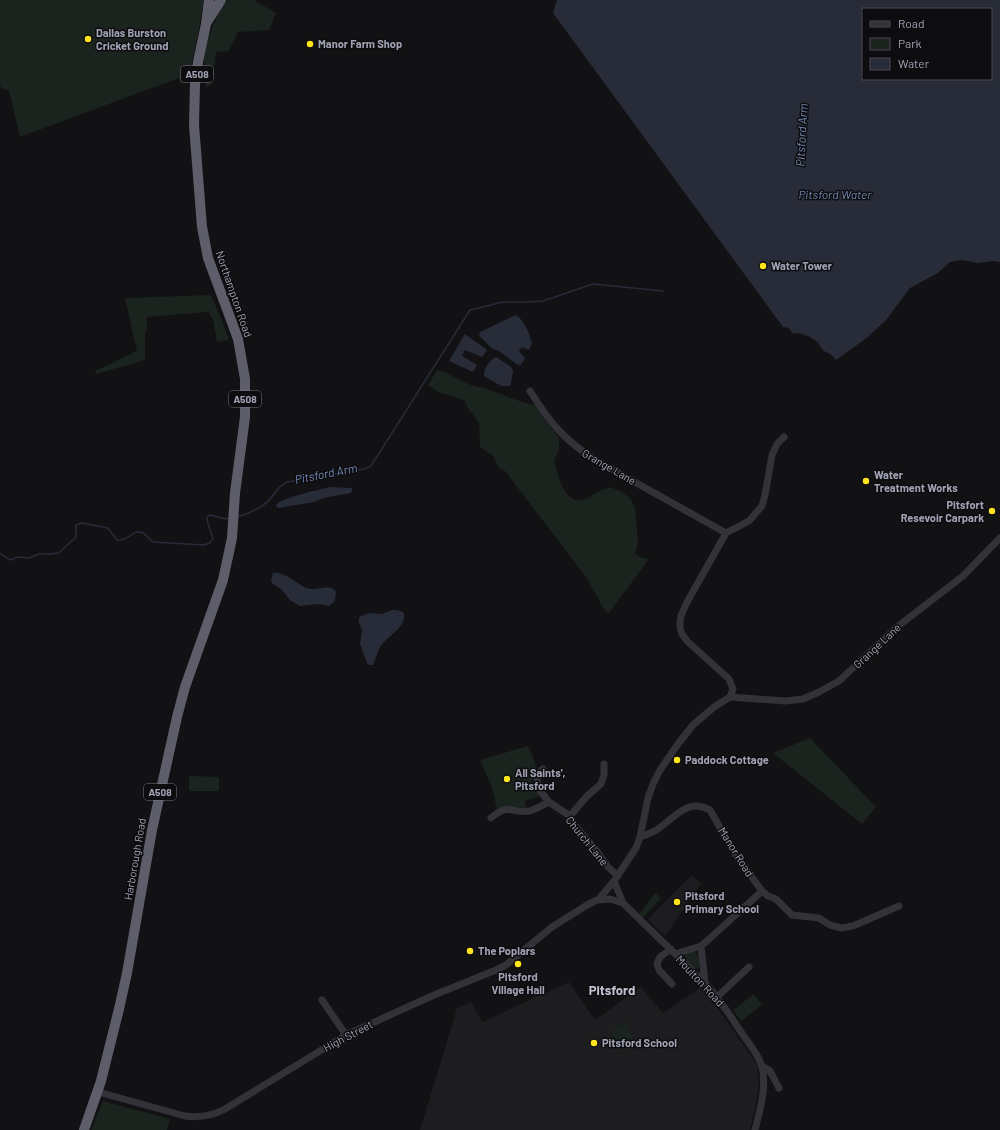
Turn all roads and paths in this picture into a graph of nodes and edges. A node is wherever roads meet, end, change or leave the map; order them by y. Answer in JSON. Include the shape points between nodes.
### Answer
{"nodes":[{"id":1,"x":209,"y":0,"type":"edge"},
{"id":2,"x":221,"y":0,"type":"edge"},
{"id":3,"x":206,"y":24,"type":"junction"},
{"id":4,"x":530,"y":391,"type":"dead end"},
{"id":5,"x":784,"y":437,"type":"dead end"},
{"id":6,"x":233,"y":526,"type":"joint"},
{"id":7,"x":726,"y":533,"type":"junction"},
{"id":8,"x":1000,"y":538,"type":"edge"},
{"id":9,"x":730,"y":697,"type":"junction"},
{"id":10,"x":604,"y":764,"type":"dead end"},
{"id":11,"x":544,"y":769,"type":"dead end"},
{"id":12,"x":549,"y":802,"type":"junction"},
{"id":13,"x":570,"y":816,"type":"junction"},
{"id":14,"x":491,"y":818,"type":"dead end"},
{"id":15,"x":640,"y":837,"type":"junction"},
{"id":16,"x":616,"y":878,"type":"junction"},
{"id":17,"x":762,"y":891,"type":"junction"},
{"id":18,"x":597,"y":900,"type":"junction"},
{"id":19,"x":623,"y":903,"type":"junction"},
{"id":20,"x":900,"y":906,"type":"dead end"},
{"id":21,"x":701,"y":946,"type":"junction"},
{"id":22,"x":673,"y":951,"type":"junction"},
{"id":23,"x":749,"y":967,"type":"dead end"},
{"id":24,"x":705,"y":983,"type":"junction"},
{"id":25,"x":672,"y":984,"type":"dead end"},
{"id":26,"x":717,"y":996,"type":"junction"},
{"id":27,"x":322,"y":1000,"type":"dead end"},
{"id":28,"x":346,"y":1035,"type":"junction"},
{"id":29,"x":762,"y":1066,"type":"junction"},
{"id":30,"x":779,"y":1088,"type":"dead end"},
{"id":31,"x":98,"y":1092,"type":"junction"},
{"id":32,"x":84,"y":1130,"type":"edge"},
{"id":33,"x":755,"y":1130,"type":"edge"}],
"edges":[{"from":1,"to":3,"type":"highway","name":"Northampton Road","number":"A508"},
{"from":2,"to":3,"type":"highway","name":"Northampton Road","number":"A508"},
{"from":3,"to":6,"type":"highway","name":"Northampton Road","number":"A508","via":[[198,62],[194,109],[202,227],[208,258],[241,351],[244,372],[245,417]]},
{"from":4,"to":7,"type":"street","name":"Grange Lane","via":[[548,419],[578,450]]},
{"from":5,"to":7,"type":"street","via":[[772,455],[762,506],[749,521]]},
{"from":6,"to":31,"type":"highway","name":"Harborough Road","number":"A508","via":[[224,580],[176,717],[148,852],[127,973]]},
{"from":7,"to":9,"type":"street","via":[[686,604],[680,628],[687,641],[729,679],[733,690]]},
{"from":8,"to":9,"type":"street","name":"Grange Lane","via":[[963,576],[897,627],[839,681],[802,699]]},
{"from":9,"to":15,"type":"street","via":[[693,725],[660,770],[648,798]]},
{"from":10,"to":13,"type":"street","via":[[604,775],[600,784]]},
{"from":11,"to":12,"type":"street","name":"Church Lane","via":[[536,775],[539,789]]},
{"from":12,"to":13,"type":"street","name":"Church Lane"},
{"from":12,"to":14,"type":"street","via":[[528,811],[508,808]]},
{"from":13,"to":16,"type":"street","name":"Church Lane"},
{"from":15,"to":16,"type":"street","via":[[634,852]]},
{"from":15,"to":17,"type":"street","name":"Manor Road","via":[[656,831],[689,806],[704,806],[710,810],[735,854]]},
{"from":16,"to":18,"type":"street"},
{"from":16,"to":19,"type":"street"},
{"from":17,"to":20,"type":"street","via":[[776,899],[792,915],[819,918],[841,928]]},
{"from":17,"to":21,"type":"street"},
{"from":18,"to":19,"type":"street","via":[[610,899]]},
{"from":18,"to":28,"type":"street","name":"High Street","via":[[552,927],[500,968]]},
{"from":19,"to":22,"type":"street","name":"Moulton Road"},
{"from":21,"to":22,"type":"street"},
{"from":21,"to":24,"type":"street"},
{"from":22,"to":24,"type":"street","name":"Moulton Road"},
{"from":22,"to":25,"type":"street","via":[[660,957],[657,964]]},
{"from":23,"to":26,"type":"street"},
{"from":24,"to":26,"type":"street","name":"Moulton Road"},
{"from":26,"to":29,"type":"street","name":"Moulton Road"},
{"from":27,"to":28,"type":"street"},
{"from":28,"to":31,"type":"street","name":"High Street","via":[[225,1109],[208,1116],[185,1116]]},
{"from":29,"to":30,"type":"street","via":[[770,1071]]},
{"from":29,"to":33,"type":"street","name":"Moulton Road","via":[[764,1083]]},
{"from":31,"to":32,"type":"highway","name":"Harborough Road","number":"A508"}]}
